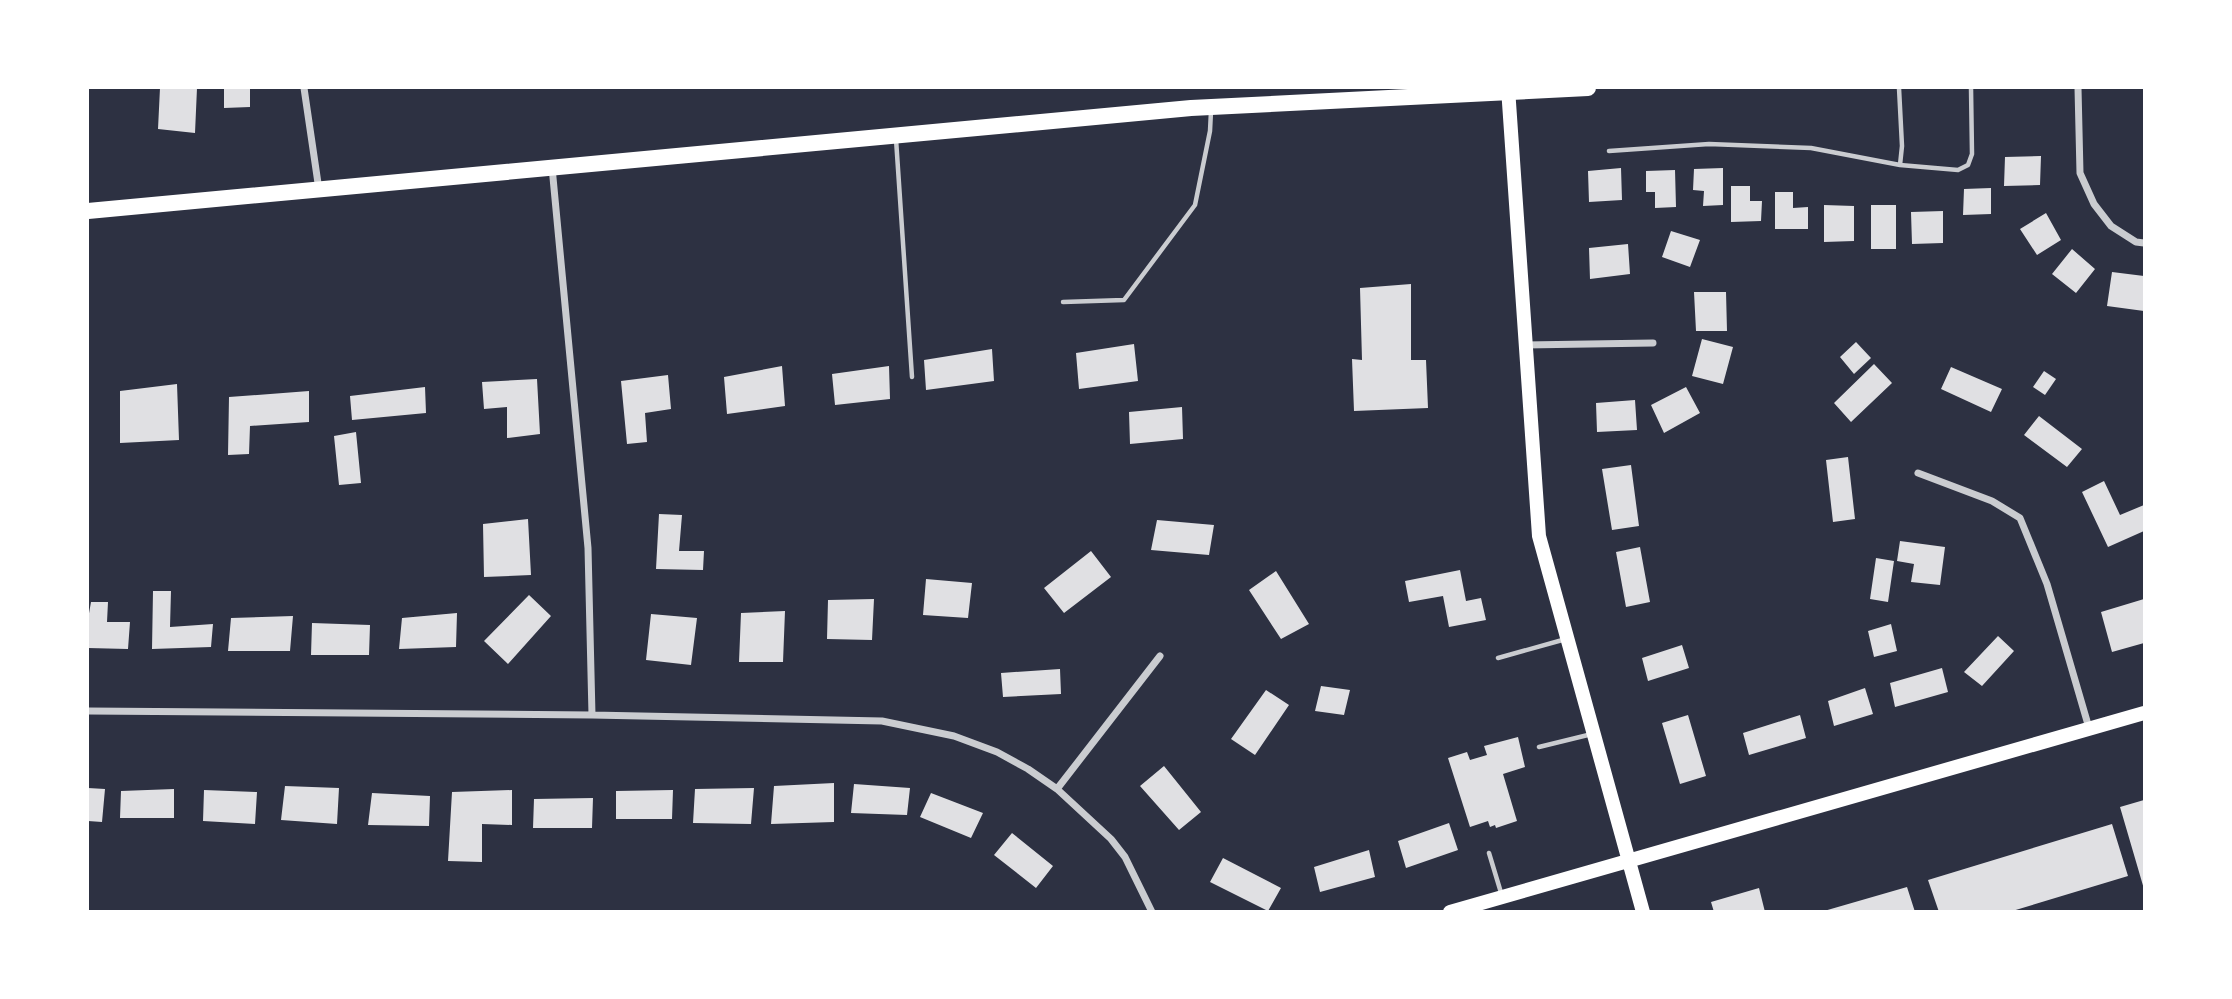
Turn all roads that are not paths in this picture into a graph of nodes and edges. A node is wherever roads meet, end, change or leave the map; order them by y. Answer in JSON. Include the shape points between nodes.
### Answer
{"nodes":[{"id":1,"x":304,"y":88,"type":"edge"},
{"id":2,"x":1588,"y":88,"type":"edge"},
{"id":3,"x":1899,"y":88,"type":"edge"},
{"id":4,"x":1971,"y":88,"type":"edge"},
{"id":5,"x":2078,"y":88,"type":"edge"},
{"id":6,"x":1508,"y":89,"type":"edge"},
{"id":7,"x":1211,"y":107,"type":"junction"},
{"id":8,"x":896,"y":135,"type":"junction"},
{"id":9,"x":1609,"y":151,"type":"dead end"},
{"id":10,"x":1900,"y":165,"type":"junction"},
{"id":11,"x":552,"y":167,"type":"junction"},
{"id":12,"x":319,"y":190,"type":"junction"},
{"id":13,"x":88,"y":211,"type":"edge"},
{"id":14,"x":2144,"y":243,"type":"edge"},
{"id":15,"x":1063,"y":302,"type":"dead end"},
{"id":16,"x":1653,"y":343,"type":"dead end"},
{"id":17,"x":1524,"y":345,"type":"junction"},
{"id":18,"x":912,"y":377,"type":"dead end"},
{"id":19,"x":1918,"y":473,"type":"dead end"},
{"id":20,"x":1567,"y":639,"type":"junction"},
{"id":21,"x":1160,"y":656,"type":"dead end"},
{"id":22,"x":1498,"y":658,"type":"dead end"},
{"id":23,"x":88,"y":711,"type":"edge"},
{"id":24,"x":2144,"y":713,"type":"edge"},
{"id":25,"x":592,"y":715,"type":"junction"},
{"id":26,"x":2089,"y":729,"type":"junction"},
{"id":27,"x":1593,"y":734,"type":"junction"},
{"id":28,"x":1539,"y":747,"type":"dead end"},
{"id":29,"x":1057,"y":789,"type":"junction"},
{"id":30,"x":1489,"y":853,"type":"dead end"},
{"id":31,"x":1628,"y":859,"type":"junction"},
{"id":32,"x":1502,"y":896,"type":"junction"},
{"id":33,"x":1152,"y":912,"type":"edge"},
{"id":34,"x":1450,"y":912,"type":"edge"},
{"id":35,"x":1643,"y":912,"type":"edge"}],
"edges":[{"from":1,"to":12,"type":"street"},
{"from":2,"to":6,"type":"main road"},
{"from":3,"to":10,"type":"lane"},
{"from":4,"to":10,"type":"lane","via":[[1972,154],[1968,165],[1958,170]]},
{"from":5,"to":14,"type":"street","via":[[2081,173],[2094,204],[2111,226]]},
{"from":6,"to":7,"type":"main road"},
{"from":6,"to":17,"type":"main road"},
{"from":7,"to":8,"type":"main road"},
{"from":7,"to":15,"type":"lane","via":[[1195,205],[1124,300]]},
{"from":8,"to":11,"type":"main road"},
{"from":8,"to":18,"type":"lane"},
{"from":9,"to":10,"type":"lane","via":[[1709,144],[1811,148]]},
{"from":11,"to":12,"type":"main road"},
{"from":11,"to":25,"type":"street","via":[[587,548]]},
{"from":12,"to":13,"type":"main road"},
{"from":16,"to":17,"type":"street"},
{"from":17,"to":20,"type":"main road","via":[[1539,536]]},
{"from":19,"to":26,"type":"street","via":[[1992,501],[2020,518],[2047,584]]},
{"from":20,"to":22,"type":"lane"},
{"from":20,"to":27,"type":"main road"},
{"from":21,"to":29,"type":"street"},
{"from":23,"to":25,"type":"street"},
{"from":24,"to":26,"type":"main road"},
{"from":25,"to":29,"type":"street","via":[[882,721],[954,736],[997,752]]},
{"from":26,"to":31,"type":"main road"},
{"from":27,"to":28,"type":"lane"},
{"from":27,"to":31,"type":"main road"},
{"from":29,"to":33,"type":"street","via":[[1125,857]]},
{"from":30,"to":32,"type":"lane"},
{"from":31,"to":32,"type":"main road"},
{"from":31,"to":35,"type":"main road"},
{"from":32,"to":34,"type":"main road"}]}
